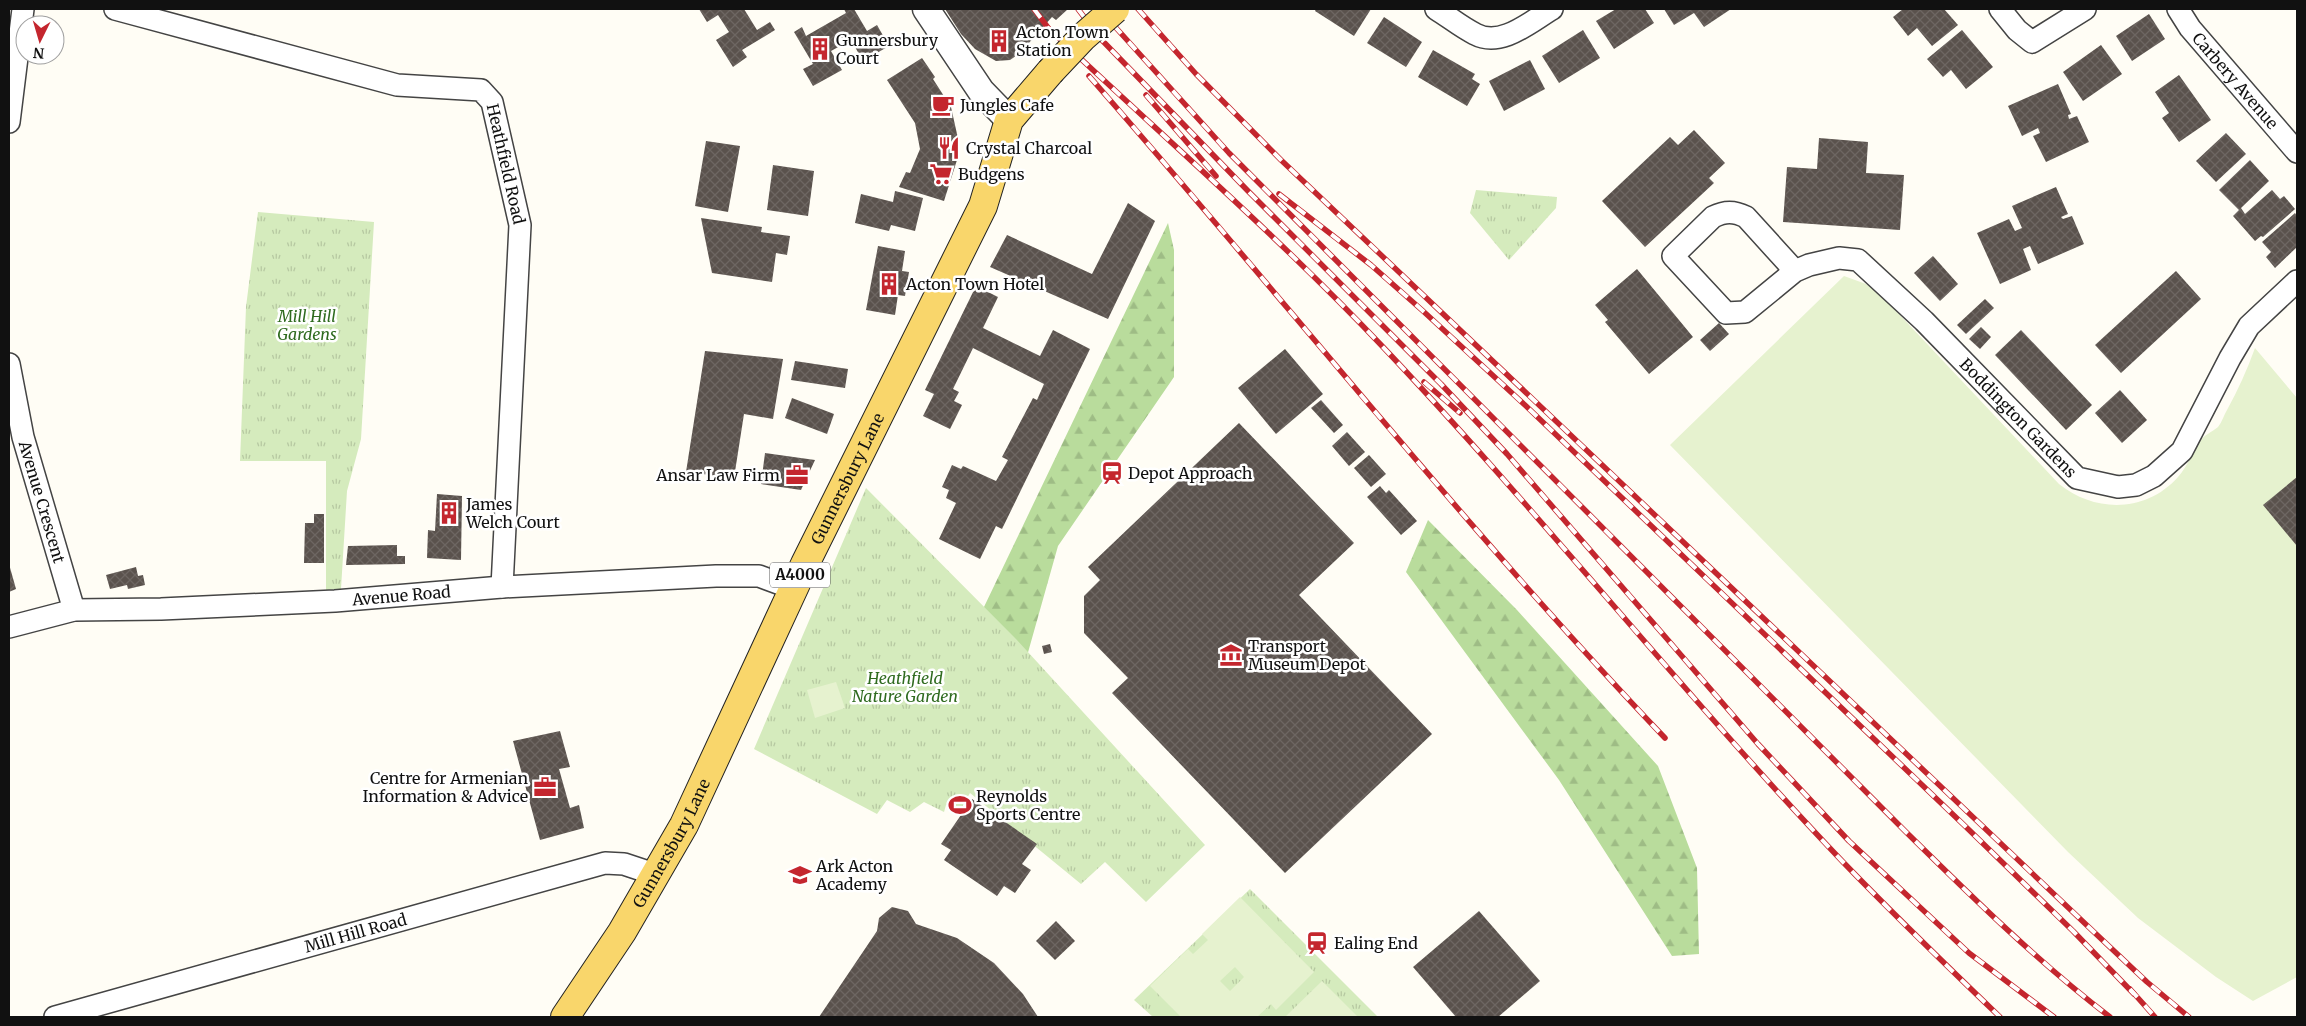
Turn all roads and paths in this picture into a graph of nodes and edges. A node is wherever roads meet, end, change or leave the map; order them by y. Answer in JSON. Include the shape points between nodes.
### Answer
{"nodes":[{"id":1,"x":24,"y":9,"type":"edge"},
{"id":2,"x":115,"y":9,"type":"edge"},
{"id":3,"x":926,"y":9,"type":"edge"},
{"id":4,"x":1115,"y":9,"type":"edge"},
{"id":5,"x":1436,"y":9,"type":"edge"},
{"id":6,"x":1552,"y":9,"type":"edge"},
{"id":7,"x":2000,"y":9,"type":"edge"},
{"id":8,"x":2086,"y":9,"type":"edge"},
{"id":9,"x":2178,"y":9,"type":"edge"},
{"id":10,"x":1010,"y":120,"type":"junction"},
{"id":11,"x":9,"y":122,"type":"edge"},
{"id":12,"x":2297,"y":152,"type":"edge"},
{"id":13,"x":1795,"y":272,"type":"junction"},
{"id":14,"x":2297,"y":281,"type":"edge"},
{"id":15,"x":9,"y":364,"type":"edge"},
{"id":16,"x":502,"y":587,"type":"junction"},
{"id":17,"x":794,"y":589,"type":"junction"},
{"id":18,"x":74,"y":610,"type":"junction"},
{"id":19,"x":9,"y":628,"type":"edge"},
{"id":20,"x":657,"y":875,"type":"junction"},
{"id":21,"x":55,"y":1017,"type":"edge"},
{"id":22,"x":565,"y":1017,"type":"edge"}],
"edges":[{"from":1,"to":11,"type":"street"},
{"from":2,"to":16,"type":"street","name":"Heathfield Road","via":[[397,85],[481,90],[492,102],[520,224]]},
{"from":3,"to":10,"type":"street","via":[[981,91]]},
{"from":4,"to":10,"type":"main road","name":"Gunnersbury Lane","number":"A4000","bridge":true,"via":[[1084,36]]},
{"from":5,"to":6,"type":"street","via":[[1477,35],[1495,39],[1516,31]]},
{"from":7,"to":8,"type":"street","via":[[2032,42]]},
{"from":9,"to":12,"type":"street","name":"Carbery Avenue","via":[[2190,28]]},
{"from":10,"to":17,"type":"main road","name":"Gunnersbury Lane","number":"A4000","via":[[983,206]]},
{"from":13,"to":13,"type":"street","name":"Boddington Gardens","via":[[1745,312],[1726,313],[1673,256],[1714,216],[1735,212],[1746,217]]},
{"from":13,"to":14,"type":"street","name":"Boddington Gardens","via":[[1823,261],[1840,258],[1858,260],[1924,321],[2077,478],[2118,487],[2154,476],[2182,451],[2249,326]]},
{"from":15,"to":18,"type":"street","name":"Avenue Crescent","via":[[23,437]]},
{"from":16,"to":17,"type":"street","name":"Avenue Road","via":[[760,576]]},
{"from":16,"to":18,"type":"street","name":"Avenue Road","via":[[335,601]]},
{"from":17,"to":20,"type":"main road","name":"Gunnersbury Lane","number":"A4000","via":[[684,825]]},
{"from":18,"to":19,"type":"street","name":"Avenue Road"},
{"from":20,"to":21,"type":"street","name":"Mill Hill Road","via":[[624,864],[605,863]]},
{"from":20,"to":22,"type":"main road","name":"Gunnersbury Lane","number":"A4000"}]}
